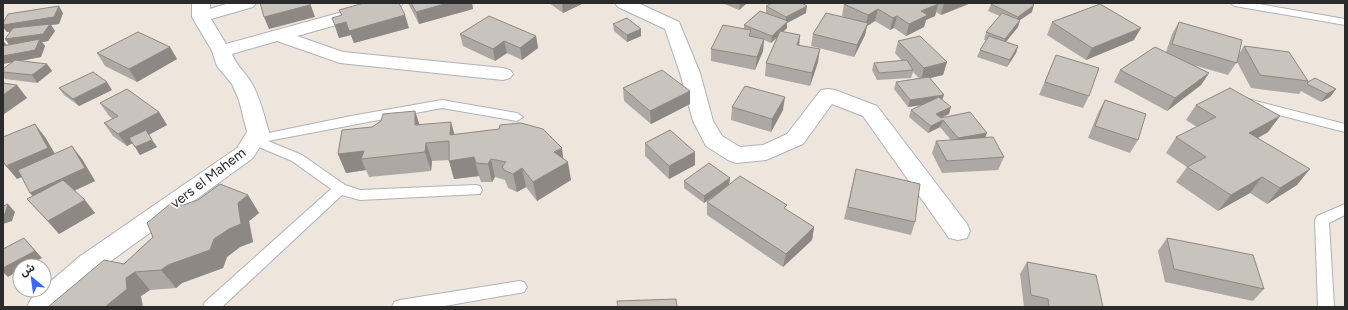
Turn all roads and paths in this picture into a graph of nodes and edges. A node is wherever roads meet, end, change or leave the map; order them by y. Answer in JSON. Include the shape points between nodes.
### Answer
{"nodes":[{"id":1,"x":248,"y":3,"type":"edge"},
{"id":2,"x":394,"y":3,"type":"edge"},
{"id":3,"x":624,"y":3,"type":"edge"},
{"id":4,"x":1235,"y":3,"type":"edge"},
{"id":5,"x":201,"y":10,"type":"edge"},
{"id":6,"x":1345,"y":22,"type":"edge"},
{"id":7,"x":280,"y":36,"type":"junction"},
{"id":8,"x":221,"y":51,"type":"junction"},
{"id":9,"x":503,"y":74,"type":"dead end"},
{"id":10,"x":1238,"y":100,"type":"edge"},
{"id":11,"x":517,"y":117,"type":"dead end"},
{"id":12,"x":1345,"y":128,"type":"edge"},
{"id":13,"x":253,"y":140,"type":"junction"},
{"id":14,"x":340,"y":189,"type":"junction"},
{"id":15,"x":475,"y":190,"type":"dead end"},
{"id":16,"x":1345,"y":209,"type":"edge"},
{"id":17,"x":958,"y":231,"type":"dead end"},
{"id":18,"x":519,"y":287,"type":"dead end"},
{"id":19,"x":40,"y":307,"type":"edge"},
{"id":20,"x":211,"y":307,"type":"edge"},
{"id":21,"x":400,"y":307,"type":"edge"},
{"id":22,"x":1326,"y":307,"type":"edge"}],
"edges":[{"from":1,"to":5,"type":"street"},
{"from":2,"to":7,"type":"street"},
{"from":3,"to":17,"type":"street","via":[[674,26],[703,121],[714,141],[736,155],[766,152],[795,139],[828,95],[870,111]]},
{"from":4,"to":6,"type":"lane"},
{"from":5,"to":8,"type":"street","name":"vers el Mahem"},
{"from":7,"to":8,"type":"street"},
{"from":7,"to":9,"type":"street","via":[[340,57]]},
{"from":8,"to":13,"type":"street","name":"vers el Mahem","via":[[227,66],[241,82],[250,100],[258,132]]},
{"from":10,"to":12,"type":"lane"},
{"from":11,"to":13,"type":"lane","via":[[442,104]]},
{"from":13,"to":14,"type":"lane","via":[[297,158]]},
{"from":13,"to":19,"type":"street","name":"vers el Mahem","via":[[245,154],[88,264]]},
{"from":14,"to":15,"type":"lane","via":[[360,195]]},
{"from":14,"to":20,"type":"lane"},
{"from":16,"to":22,"type":"lane","via":[[1322,220]]},
{"from":18,"to":21,"type":"lane"}]}
